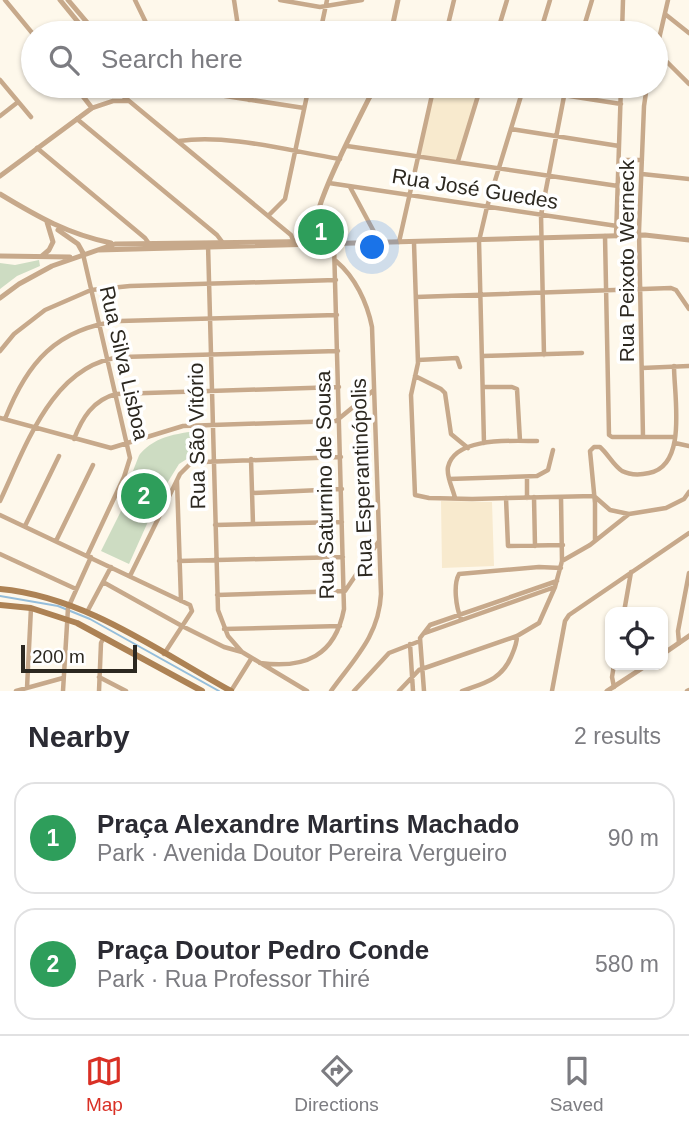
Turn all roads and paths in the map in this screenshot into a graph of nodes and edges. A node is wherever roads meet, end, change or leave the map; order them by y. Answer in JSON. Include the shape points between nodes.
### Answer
{"nodes":[{"id":1,"x":5,"y":0,"type":"edge"},
{"id":2,"x":60,"y":0,"type":"edge"},
{"id":3,"x":68,"y":0,"type":"edge"},
{"id":4,"x":135,"y":0,"type":"edge"},
{"id":5,"x":234,"y":0,"type":"edge"},
{"id":6,"x":280,"y":0,"type":"edge"},
{"id":7,"x":327,"y":0,"type":"edge"},
{"id":8,"x":362,"y":0,"type":"edge"},
{"id":9,"x":398,"y":0,"type":"edge"},
{"id":10,"x":452,"y":0,"type":"edge"},
{"id":11,"x":507,"y":0,"type":"edge"},
{"id":12,"x":550,"y":0,"type":"edge"},
{"id":13,"x":592,"y":0,"type":"edge"},
{"id":14,"x":623,"y":0,"type":"edge"},
{"id":15,"x":668,"y":0,"type":"edge"},
{"id":16,"x":326,"y":6,"type":"junction"},
{"id":17,"x":665,"y":14,"type":"junction"},
{"id":18,"x":22,"y":21,"type":"edge"},
{"id":19,"x":77,"y":21,"type":"edge"},
{"id":20,"x":86,"y":21,"type":"edge"},
{"id":21,"x":145,"y":21,"type":"edge"},
{"id":22,"x":237,"y":21,"type":"edge"},
{"id":23,"x":323,"y":21,"type":"edge"},
{"id":24,"x":394,"y":21,"type":"edge"},
{"id":25,"x":448,"y":21,"type":"edge"},
{"id":26,"x":501,"y":21,"type":"edge"},
{"id":27,"x":544,"y":21,"type":"edge"},
{"id":28,"x":586,"y":21,"type":"edge"},
{"id":29,"x":622,"y":21,"type":"edge"},
{"id":30,"x":663,"y":21,"type":"edge"},
{"id":31,"x":689,"y":33,"type":"edge"},
{"id":32,"x":668,"y":64,"type":"edge"},
{"id":33,"x":0,"y":80,"type":"edge"},
{"id":34,"x":689,"y":84,"type":"edge"},
{"id":35,"x":84,"y":98,"type":"edge"},
{"id":36,"x":126,"y":98,"type":"edge"},
{"id":37,"x":238,"y":98,"type":"edge"},
{"id":38,"x":306,"y":98,"type":"edge"},
{"id":39,"x":370,"y":98,"type":"edge"},
{"id":40,"x":431,"y":98,"type":"edge"},
{"id":41,"x":477,"y":98,"type":"edge"},
{"id":42,"x":520,"y":98,"type":"edge"},
{"id":43,"x":563,"y":98,"type":"edge"},
{"id":44,"x":583,"y":98,"type":"edge"},
{"id":45,"x":621,"y":98,"type":"edge"},
{"id":46,"x":646,"y":98,"type":"edge"},
{"id":47,"x":249,"y":100,"type":"joint"},
{"id":48,"x":130,"y":101,"type":"junction"},
{"id":49,"x":18,"y":102,"type":"junction"},
{"id":50,"x":621,"y":104,"type":"junction"},
{"id":51,"x":92,"y":108,"type":"junction"},
{"id":52,"x":304,"y":108,"type":"junction"},
{"id":53,"x":0,"y":116,"type":"edge"},
{"id":54,"x":31,"y":117,"type":"dead end"},
{"id":55,"x":77,"y":119,"type":"junction"},
{"id":56,"x":510,"y":129,"type":"junction"},
{"id":57,"x":555,"y":136,"type":"junction"},
{"id":58,"x":178,"y":141,"type":"junction"},
{"id":59,"x":347,"y":146,"type":"junction"},
{"id":60,"x":619,"y":146,"type":"junction"},
{"id":61,"x":37,"y":148,"type":"junction"},
{"id":62,"x":295,"y":152,"type":"junction"},
{"id":63,"x":418,"y":156,"type":"junction"},
{"id":64,"x":341,"y":159,"type":"junction"},
{"id":65,"x":619,"y":160,"type":"junction"},
{"id":66,"x":642,"y":160,"type":"junction"},
{"id":67,"x":458,"y":161,"type":"junction"},
{"id":68,"x":498,"y":168,"type":"junction"},
{"id":69,"x":642,"y":174,"type":"junction"},
{"id":70,"x":548,"y":175,"type":"junction"},
{"id":71,"x":0,"y":176,"type":"edge"},
{"id":72,"x":689,"y":178,"type":"edge"},
{"id":73,"x":329,"y":183,"type":"junction"},
{"id":74,"x":618,"y":186,"type":"junction"},
{"id":75,"x":350,"y":187,"type":"junction"},
{"id":76,"x":0,"y":194,"type":"edge"},
{"id":77,"x":410,"y":195,"type":"junction"},
{"id":78,"x":486,"y":207,"type":"junction"},
{"id":79,"x":317,"y":214,"type":"junction"},
{"id":80,"x":541,"y":215,"type":"junction"},
{"id":81,"x":268,"y":216,"type":"junction"},
{"id":82,"x":50,"y":224,"type":"junction"},
{"id":83,"x":617,"y":226,"type":"junction"},
{"id":84,"x":327,"y":227,"type":"junction"},
{"id":85,"x":313,"y":229,"type":"junction"},
{"id":86,"x":605,"y":236,"type":"junction"},
{"id":87,"x":616,"y":236,"type":"junction"},
{"id":88,"x":639,"y":236,"type":"junction"},
{"id":89,"x":542,"y":239,"type":"junction"},
{"id":90,"x":293,"y":240,"type":"junction"},
{"id":91,"x":689,"y":240,"type":"edge"},
{"id":92,"x":480,"y":241,"type":"junction"},
{"id":93,"x":313,"y":242,"type":"junction"},
{"id":94,"x":333,"y":242,"type":"junction"},
{"id":95,"x":344,"y":242,"type":"junction"},
{"id":96,"x":398,"y":243,"type":"junction"},
{"id":97,"x":414,"y":243,"type":"junction"},
{"id":98,"x":115,"y":244,"type":"junction"},
{"id":99,"x":223,"y":244,"type":"junction"},
{"id":100,"x":381,"y":244,"type":"junction"},
{"id":101,"x":208,"y":245,"type":"junction"},
{"id":102,"x":150,"y":247,"type":"junction"},
{"id":103,"x":97,"y":250,"type":"junction"},
{"id":104,"x":83,"y":253,"type":"junction"},
{"id":105,"x":0,"y":256,"type":"edge"},
{"id":106,"x":52,"y":256,"type":"junction"},
{"id":107,"x":40,"y":257,"type":"junction"},
{"id":108,"x":73,"y":257,"type":"junction"},
{"id":109,"x":335,"y":260,"type":"junction"},
{"id":110,"x":52,"y":266,"type":"junction"},
{"id":111,"x":336,"y":280,"type":"junction"},
{"id":112,"x":209,"y":284,"type":"junction"},
{"id":113,"x":641,"y":289,"type":"junction"},
{"id":114,"x":91,"y":290,"type":"junction"},
{"id":115,"x":607,"y":291,"type":"junction"},
{"id":116,"x":543,"y":292,"type":"junction"},
{"id":117,"x":480,"y":294,"type":"junction"},
{"id":118,"x":1,"y":296,"type":"edge"},
{"id":119,"x":416,"y":297,"type":"junction"},
{"id":120,"x":689,"y":309,"type":"edge"},
{"id":121,"x":337,"y":315,"type":"junction"},
{"id":122,"x":210,"y":319,"type":"junction"},
{"id":123,"x":99,"y":324,"type":"junction"},
{"id":124,"x":0,"y":351,"type":"edge"},
{"id":125,"x":338,"y":351,"type":"junction"},
{"id":126,"x":582,"y":353,"type":"dead end"},
{"id":127,"x":211,"y":354,"type":"junction"},
{"id":128,"x":544,"y":355,"type":"junction"},
{"id":129,"x":482,"y":356,"type":"junction"},
{"id":130,"x":107,"y":359,"type":"junction"},
{"id":131,"x":418,"y":360,"type":"junction"},
{"id":132,"x":674,"y":366,"type":"junction"},
{"id":133,"x":689,"y":366,"type":"edge"},
{"id":134,"x":460,"y":367,"type":"dead end"},
{"id":135,"x":642,"y":368,"type":"junction"},
{"id":136,"x":415,"y":376,"type":"junction"},
{"id":137,"x":339,"y":387,"type":"junction"},
{"id":138,"x":482,"y":387,"type":"junction"},
{"id":139,"x":212,"y":390,"type":"junction"},
{"id":140,"x":375,"y":390,"type":"junction"},
{"id":141,"x":116,"y":394,"type":"junction"},
{"id":142,"x":3,"y":419,"type":"edge"},
{"id":143,"x":340,"y":420,"type":"junction"},
{"id":144,"x":213,"y":424,"type":"junction"},
{"id":145,"x":36,"y":428,"type":"junction"},
{"id":146,"x":643,"y":437,"type":"junction"},
{"id":147,"x":74,"y":439,"type":"junction"},
{"id":148,"x":675,"y":440,"type":"junction"},
{"id":149,"x":520,"y":441,"type":"junction"},
{"id":150,"x":537,"y":441,"type":"dead end"},
{"id":151,"x":484,"y":443,"type":"junction"},
{"id":152,"x":128,"y":444,"type":"junction"},
{"id":153,"x":689,"y":446,"type":"edge"},
{"id":154,"x":468,"y":448,"type":"junction"},
{"id":155,"x":553,"y":450,"type":"dead end"},
{"id":156,"x":59,"y":456,"type":"dead end"},
{"id":157,"x":341,"y":457,"type":"junction"},
{"id":158,"x":251,"y":459,"type":"junction"},
{"id":159,"x":214,"y":461,"type":"junction"},
{"id":160,"x":93,"y":465,"type":"dead end"},
{"id":161,"x":527,"y":477,"type":"junction"},
{"id":162,"x":449,"y":479,"type":"junction"},
{"id":163,"x":177,"y":480,"type":"junction"},
{"id":164,"x":342,"y":489,"type":"junction"},
{"id":165,"x":689,"y":492,"type":"edge"},
{"id":166,"x":252,"y":493,"type":"junction"},
{"id":167,"x":594,"y":496,"type":"junction"},
{"id":168,"x":531,"y":497,"type":"junction"},
{"id":169,"x":561,"y":497,"type":"junction"},
{"id":170,"x":455,"y":498,"type":"junction"},
{"id":171,"x":506,"y":498,"type":"junction"},
{"id":172,"x":0,"y":501,"type":"edge"},
{"id":173,"x":629,"y":514,"type":"junction"},
{"id":174,"x":0,"y":515,"type":"edge"},
{"id":175,"x":342,"y":522,"type":"junction"},
{"id":176,"x":253,"y":524,"type":"junction"},
{"id":177,"x":215,"y":525,"type":"junction"},
{"id":178,"x":26,"y":526,"type":"junction"},
{"id":179,"x":689,"y":533,"type":"edge"},
{"id":180,"x":56,"y":541,"type":"junction"},
{"id":181,"x":379,"y":541,"type":"junction"},
{"id":182,"x":595,"y":541,"type":"junction"},
{"id":183,"x":563,"y":545,"type":"junction"},
{"id":184,"x":535,"y":546,"type":"junction"},
{"id":185,"x":0,"y":554,"type":"edge"},
{"id":186,"x":89,"y":557,"type":"junction"},
{"id":187,"x":343,"y":557,"type":"junction"},
{"id":188,"x":216,"y":560,"type":"junction"},
{"id":189,"x":180,"y":561,"type":"junction"},
{"id":190,"x":562,"y":561,"type":"junction"},
{"id":191,"x":111,"y":567,"type":"junction"},
{"id":192,"x":561,"y":568,"type":"junction"},
{"id":193,"x":631,"y":572,"type":"junction"},
{"id":194,"x":689,"y":573,"type":"edge"},
{"id":195,"x":130,"y":576,"type":"junction"},
{"id":196,"x":103,"y":582,"type":"junction"},
{"id":197,"x":556,"y":584,"type":"junction"},
{"id":198,"x":0,"y":589,"type":"edge"},
{"id":199,"x":76,"y":589,"type":"junction"},
{"id":200,"x":345,"y":591,"type":"junction"},
{"id":201,"x":217,"y":595,"type":"junction"},
{"id":202,"x":181,"y":601,"type":"junction"},
{"id":203,"x":0,"y":605,"type":"edge"},
{"id":204,"x":69,"y":606,"type":"junction"},
{"id":205,"x":625,"y":607,"type":"edge"},
{"id":206,"x":30,"y":608,"type":"junction"},
{"id":207,"x":87,"y":612,"type":"junction"},
{"id":208,"x":460,"y":616,"type":"junction"},
{"id":209,"x":67,"y":618,"type":"junction"},
{"id":210,"x":182,"y":626,"type":"junction"},
{"id":211,"x":340,"y":626,"type":"junction"},
{"id":212,"x":223,"y":629,"type":"junction"},
{"id":213,"x":517,"y":636,"type":"junction"},
{"id":214,"x":689,"y":636,"type":"edge"},
{"id":215,"x":104,"y":637,"type":"junction"},
{"id":216,"x":422,"y":637,"type":"junction"},
{"id":217,"x":679,"y":643,"type":"junction"},
{"id":218,"x":410,"y":644,"type":"junction"},
{"id":219,"x":668,"y":651,"type":"edge"},
{"id":220,"x":242,"y":652,"type":"junction"},
{"id":221,"x":164,"y":654,"type":"junction"},
{"id":222,"x":251,"y":659,"type":"junction"},
{"id":223,"x":260,"y":663,"type":"junction"},
{"id":224,"x":422,"y":668,"type":"junction"},
{"id":225,"x":613,"y":670,"type":"edge"},
{"id":226,"x":640,"y":670,"type":"edge"},
{"id":227,"x":412,"y":676,"type":"junction"},
{"id":228,"x":99,"y":677,"type":"junction"},
{"id":229,"x":63,"y":678,"type":"junction"},
{"id":230,"x":614,"y":687,"type":"junction"},
{"id":231,"x":27,"y":688,"type":"junction"},
{"id":232,"x":16,"y":691,"type":"edge"},
{"id":233,"x":63,"y":691,"type":"edge"},
{"id":234,"x":99,"y":691,"type":"edge"},
{"id":235,"x":126,"y":691,"type":"edge"},
{"id":236,"x":201,"y":691,"type":"edge"},
{"id":237,"x":231,"y":691,"type":"edge"},
{"id":238,"x":307,"y":691,"type":"edge"},
{"id":239,"x":331,"y":691,"type":"edge"},
{"id":240,"x":354,"y":691,"type":"edge"},
{"id":241,"x":400,"y":691,"type":"edge"},
{"id":242,"x":413,"y":691,"type":"edge"},
{"id":243,"x":424,"y":691,"type":"edge"},
{"id":244,"x":462,"y":691,"type":"edge"},
{"id":245,"x":552,"y":691,"type":"edge"},
{"id":246,"x":607,"y":691,"type":"edge"}],
"edges":[{"from":1,"to":18,"type":"street"},
{"from":2,"to":19,"type":"street"},
{"from":3,"to":20,"type":"street"},
{"from":4,"to":21,"type":"street"},
{"from":5,"to":22,"type":"street"},
{"from":6,"to":16,"type":"street"},
{"from":7,"to":16,"type":"street"},
{"from":8,"to":16,"type":"street"},
{"from":9,"to":24,"type":"street"},
{"from":10,"to":25,"type":"street"},
{"from":11,"to":26,"type":"street"},
{"from":12,"to":27,"type":"street"},
{"from":13,"to":28,"type":"street"},
{"from":14,"to":29,"type":"street"},
{"from":15,"to":17,"type":"street"},
{"from":16,"to":23,"type":"street"},
{"from":17,"to":30,"type":"street"},
{"from":17,"to":31,"type":"street"},
{"from":32,"to":34,"type":"street"},
{"from":33,"to":49,"type":"street"},
{"from":35,"to":51,"type":"street"},
{"from":36,"to":48,"type":"street"},
{"from":37,"to":47,"type":"street"},
{"from":38,"to":52,"type":"street"},
{"from":39,"to":59,"type":"street"},
{"from":40,"to":63,"type":"street"},
{"from":41,"to":67,"type":"street"},
{"from":42,"to":56,"type":"street"},
{"from":43,"to":57,"type":"street"},
{"from":44,"to":50,"type":"street"},
{"from":45,"to":50,"type":"street"},
{"from":46,"to":66,"type":"street","name":"Rua Peixoto Werneck"},
{"from":47,"to":52,"type":"street"},
{"from":48,"to":51,"type":"street"},
{"from":48,"to":58,"type":"street"},
{"from":49,"to":53,"type":"street"},
{"from":49,"to":54,"type":"street"},
{"from":50,"to":60,"type":"street"},
{"from":51,"to":55,"type":"street"},
{"from":52,"to":62,"type":"street"},
{"from":55,"to":61,"type":"street"},
{"from":55,"to":99,"type":"street"},
{"from":56,"to":57,"type":"street"},
{"from":56,"to":68,"type":"street"},
{"from":57,"to":60,"type":"street"},
{"from":57,"to":70,"type":"street"},
{"from":58,"to":62,"type":"street","via":[[215,140]]},
{"from":58,"to":81,"type":"street"},
{"from":59,"to":63,"type":"street"},
{"from":59,"to":64,"type":"street"},
{"from":60,"to":65,"type":"street"},
{"from":61,"to":71,"type":"street"},
{"from":61,"to":102,"type":"street"},
{"from":62,"to":64,"type":"street"},
{"from":62,"to":81,"type":"street","via":[[285,199]]},
{"from":63,"to":67,"type":"street"},
{"from":63,"to":77,"type":"street"},
{"from":64,"to":73,"type":"street"},
{"from":65,"to":66,"type":"street"},
{"from":65,"to":74,"type":"street"},
{"from":66,"to":69,"type":"street","name":"Rua Peixoto Werneck"},
{"from":67,"to":68,"type":"street"},
{"from":68,"to":70,"type":"street"},
{"from":68,"to":78,"type":"street"},
{"from":69,"to":72,"type":"street"},
{"from":69,"to":88,"type":"street","name":"Rua Peixoto Werneck"},
{"from":70,"to":74,"type":"street"},
{"from":70,"to":80,"type":"street"},
{"from":73,"to":75,"type":"street","name":"Rua José Guedes"},
{"from":73,"to":79,"type":"street"},
{"from":74,"to":83,"type":"street"},
{"from":75,"to":77,"type":"street","name":"Rua José Guedes"},
{"from":75,"to":100,"type":"street"},
{"from":76,"to":82,"type":"street"},
{"from":77,"to":78,"type":"street","name":"Rua José Guedes"},
{"from":77,"to":96,"type":"street"},
{"from":78,"to":80,"type":"street","name":"Rua José Guedes"},
{"from":78,"to":92,"type":"street"},
{"from":79,"to":84,"type":"street"},
{"from":79,"to":85,"type":"street"},
{"from":80,"to":83,"type":"street","name":"Rua José Guedes"},
{"from":80,"to":89,"type":"street"},
{"from":81,"to":90,"type":"street"},
{"from":82,"to":98,"type":"street"},
{"from":82,"to":104,"type":"street"},
{"from":82,"to":107,"type":"street","via":[[53,242]]},
{"from":83,"to":87,"type":"street"},
{"from":84,"to":85,"type":"street"},
{"from":84,"to":94,"type":"street"},
{"from":84,"to":95,"type":"street"},
{"from":85,"to":93,"type":"street"},
{"from":86,"to":87,"type":"street"},
{"from":86,"to":89,"type":"street"},
{"from":86,"to":115,"type":"street"},
{"from":87,"to":88,"type":"street"},
{"from":88,"to":91,"type":"street"},
{"from":88,"to":113,"type":"street","name":"Rua Peixoto Werneck"},
{"from":89,"to":92,"type":"street"},
{"from":89,"to":116,"type":"street"},
{"from":90,"to":93,"type":"street"},
{"from":90,"to":99,"type":"street"},
{"from":92,"to":97,"type":"street"},
{"from":92,"to":117,"type":"street"},
{"from":93,"to":94,"type":"street"},
{"from":93,"to":99,"type":"street"},
{"from":94,"to":95,"type":"street"},
{"from":94,"to":109,"type":"street","name":"Rua Saturnino de Sousa"},
{"from":95,"to":100,"type":"street"},
{"from":96,"to":97,"type":"street"},
{"from":96,"to":100,"type":"street"},
{"from":97,"to":119,"type":"street"},
{"from":98,"to":102,"type":"street"},
{"from":98,"to":103,"type":"street"},
{"from":99,"to":101,"type":"street"},
{"from":101,"to":102,"type":"street"},
{"from":101,"to":112,"type":"street","name":"Rua São Vitório"},
{"from":102,"to":103,"type":"street"},
{"from":103,"to":104,"type":"street"},
{"from":104,"to":108,"type":"street"},
{"from":104,"to":114,"type":"street","name":"Rua Silva Lisboa"},
{"from":105,"to":107,"type":"street"},
{"from":106,"to":107,"type":"street"},
{"from":106,"to":108,"type":"street"},
{"from":106,"to":110,"type":"street"},
{"from":108,"to":110,"type":"street"},
{"from":109,"to":111,"type":"street","name":"Rua Saturnino de Sousa"},
{"from":109,"to":140,"type":"street","name":"Rua Esperantinópolis","via":[[355,283],[370,317]]},
{"from":110,"to":118,"type":"street"},
{"from":111,"to":112,"type":"street"},
{"from":111,"to":121,"type":"street","name":"Rua Saturnino de Sousa"},
{"from":112,"to":114,"type":"street"},
{"from":112,"to":122,"type":"street","name":"Rua São Vitório"},
{"from":113,"to":115,"type":"street"},
{"from":113,"to":120,"type":"street","via":[[676,290]]},
{"from":113,"to":135,"type":"street","name":"Rua Peixoto Werneck"},
{"from":114,"to":123,"type":"street","name":"Rua Silva Lisboa"},
{"from":114,"to":124,"type":"street","via":[[45,310]]},
{"from":115,"to":116,"type":"street"},
{"from":115,"to":146,"type":"street","via":[[609,435]]},
{"from":116,"to":117,"type":"street"},
{"from":116,"to":128,"type":"street"},
{"from":117,"to":119,"type":"street"},
{"from":117,"to":129,"type":"street"},
{"from":119,"to":131,"type":"street"},
{"from":121,"to":122,"type":"street"},
{"from":121,"to":125,"type":"street","name":"Rua Saturnino de Sousa"},
{"from":122,"to":123,"type":"street"},
{"from":122,"to":127,"type":"street","name":"Rua São Vitório"},
{"from":123,"to":130,"type":"street","name":"Rua Silva Lisboa"},
{"from":123,"to":142,"type":"street","via":[[45,353],[20,382]]},
{"from":125,"to":127,"type":"street"},
{"from":125,"to":137,"type":"street","name":"Rua Saturnino de Sousa"},
{"from":126,"to":128,"type":"street"},
{"from":127,"to":130,"type":"street"},
{"from":127,"to":139,"type":"street","name":"Rua São Vitório"},
{"from":128,"to":129,"type":"street"},
{"from":129,"to":138,"type":"street"},
{"from":130,"to":141,"type":"street","name":"Rua Silva Lisboa"},
{"from":130,"to":145,"type":"street","via":[[84,368],[66,383]]},
{"from":131,"to":134,"type":"street","via":[[458,358]]},
{"from":131,"to":136,"type":"street"},
{"from":132,"to":133,"type":"street"},
{"from":132,"to":135,"type":"street"},
{"from":132,"to":148,"type":"street"},
{"from":135,"to":146,"type":"street","name":"Rua Peixoto Werneck"},
{"from":136,"to":154,"type":"street","via":[[443,391],[451,433]]},
{"from":136,"to":170,"type":"street","via":[[411,405],[415,495]]},
{"from":137,"to":139,"type":"street"},
{"from":137,"to":143,"type":"street","name":"Rua Saturnino de Sousa"},
{"from":138,"to":149,"type":"street","via":[[517,389]]},
{"from":138,"to":151,"type":"street"},
{"from":139,"to":141,"type":"street"},
{"from":139,"to":144,"type":"street","name":"Rua São Vitório"},
{"from":140,"to":143,"type":"street"},
{"from":140,"to":181,"type":"street","name":"Rua Esperantinópolis"},
{"from":141,"to":147,"type":"street","via":[[91,408]]},
{"from":141,"to":152,"type":"street","name":"Rua Silva Lisboa"},
{"from":142,"to":145,"type":"street"},
{"from":143,"to":144,"type":"street"},
{"from":143,"to":157,"type":"street","name":"Rua Saturnino de Sousa"},
{"from":144,"to":152,"type":"street","via":[[168,429]]},
{"from":144,"to":159,"type":"street","name":"Rua São Vitório"},
{"from":145,"to":147,"type":"street"},
{"from":145,"to":172,"type":"street"},
{"from":146,"to":148,"type":"street"},
{"from":147,"to":152,"type":"street","via":[[111,448]]},
{"from":148,"to":153,"type":"street"},
{"from":148,"to":167,"type":"street","via":[[671,457],[662,468],[639,474],[620,470],[603,449],[594,447],[590,455]]},
{"from":149,"to":150,"type":"street"},
{"from":149,"to":151,"type":"street"},
{"from":151,"to":154,"type":"street"},
{"from":152,"to":186,"type":"street","name":"Rua Silva Lisboa","via":[[130,458],[124,477]]},
{"from":154,"to":162,"type":"street","via":[[450,463]]},
{"from":155,"to":161,"type":"street","via":[[548,470]]},
{"from":156,"to":178,"type":"street"},
{"from":157,"to":158,"type":"street"},
{"from":157,"to":164,"type":"street","name":"Rua Saturnino de Sousa"},
{"from":158,"to":159,"type":"street"},
{"from":158,"to":166,"type":"street"},
{"from":159,"to":163,"type":"street","via":[[190,464]]},
{"from":159,"to":177,"type":"street","name":"Rua São Vitório"},
{"from":160,"to":180,"type":"street"},
{"from":161,"to":162,"type":"street"},
{"from":161,"to":168,"type":"street"},
{"from":162,"to":170,"type":"street"},
{"from":163,"to":189,"type":"street"},
{"from":163,"to":195,"type":"street"},
{"from":164,"to":166,"type":"street"},
{"from":164,"to":175,"type":"street","name":"Rua Saturnino de Sousa"},
{"from":165,"to":173,"type":"street","via":[[666,508]]},
{"from":166,"to":176,"type":"street"},
{"from":167,"to":169,"type":"street"},
{"from":167,"to":173,"type":"street","via":[[610,510]]},
{"from":167,"to":182,"type":"street"},
{"from":168,"to":169,"type":"street"},
{"from":168,"to":171,"type":"street"},
{"from":168,"to":184,"type":"street"},
{"from":169,"to":183,"type":"street"},
{"from":170,"to":171,"type":"street"},
{"from":171,"to":184,"type":"street","via":[[508,546]]},
{"from":173,"to":182,"type":"street"},
{"from":174,"to":178,"type":"street"},
{"from":175,"to":176,"type":"street"},
{"from":175,"to":187,"type":"street","name":"Rua Saturnino de Sousa"},
{"from":176,"to":177,"type":"street"},
{"from":177,"to":188,"type":"street","name":"Rua São Vitório"},
{"from":178,"to":180,"type":"street"},
{"from":179,"to":193,"type":"street"},
{"from":180,"to":186,"type":"street"},
{"from":181,"to":200,"type":"street"},
{"from":181,"to":239,"type":"street","name":"Rua Esperantinópolis","via":[[378,621]]},
{"from":182,"to":190,"type":"street"},
{"from":183,"to":184,"type":"street"},
{"from":183,"to":190,"type":"street"},
{"from":185,"to":199,"type":"street"},
{"from":186,"to":191,"type":"street"},
{"from":186,"to":199,"type":"street","name":"Rua Silva Lisboa"},
{"from":187,"to":188,"type":"street"},
{"from":187,"to":200,"type":"street","name":"Rua Saturnino de Sousa"},
{"from":188,"to":189,"type":"street"},
{"from":188,"to":201,"type":"street","name":"Rua São Vitório"},
{"from":189,"to":202,"type":"street"},
{"from":190,"to":192,"type":"street"},
{"from":191,"to":195,"type":"street"},
{"from":191,"to":196,"type":"street"},
{"from":192,"to":197,"type":"street"},
{"from":192,"to":208,"type":"street","via":[[462,573],[456,579]]},
{"from":193,"to":205,"type":"street"},
{"from":193,"to":245,"type":"street","via":[[565,621]]},
{"from":194,"to":217,"type":"street"},
{"from":195,"to":202,"type":"street"},
{"from":196,"to":207,"type":"street"},
{"from":196,"to":210,"type":"street"},
{"from":197,"to":208,"type":"street"},
{"from":197,"to":213,"type":"street","via":[[539,623]]},
{"from":198,"to":204,"type":"main road"},
{"from":199,"to":204,"type":"street","name":"Rua Silva Lisboa"},
{"from":200,"to":201,"type":"street"},
{"from":200,"to":211,"type":"street","name":"Rua Saturnino de Sousa"},
{"from":201,"to":212,"type":"street","name":"Rua São Vitório"},
{"from":202,"to":210,"type":"street","via":[[192,609]]},
{"from":203,"to":206,"type":"main road"},
{"from":204,"to":207,"type":"main road"},
{"from":204,"to":209,"type":"street","name":"Rua Silva Lisboa"},
{"from":206,"to":209,"type":"main road"},
{"from":206,"to":231,"type":"street"},
{"from":207,"to":221,"type":"main road"},
{"from":208,"to":216,"type":"street"},
{"from":209,"to":215,"type":"main road"},
{"from":209,"to":229,"type":"street","name":"Rua Silva Lisboa"},
{"from":210,"to":220,"type":"street"},
{"from":210,"to":221,"type":"street"},
{"from":211,"to":212,"type":"street"},
{"from":211,"to":223,"type":"street","name":"Rua Saturnino de Sousa","via":[[330,644],[304,662]]},
{"from":212,"to":220,"type":"street"},
{"from":213,"to":224,"type":"street"},
{"from":213,"to":244,"type":"street","via":[[502,674]]},
{"from":214,"to":217,"type":"street"},
{"from":215,"to":228,"type":"street"},
{"from":215,"to":236,"type":"main road"},
{"from":216,"to":218,"type":"street"},
{"from":216,"to":224,"type":"street"},
{"from":217,"to":219,"type":"street"},
{"from":218,"to":227,"type":"street"},
{"from":218,"to":240,"type":"street","via":[[389,653]]},
{"from":220,"to":222,"type":"street"},
{"from":221,"to":237,"type":"main road"},
{"from":222,"to":223,"type":"street"},
{"from":222,"to":237,"type":"street"},
{"from":223,"to":238,"type":"street"},
{"from":224,"to":227,"type":"street"},
{"from":224,"to":243,"type":"street"},
{"from":225,"to":230,"type":"street"},
{"from":226,"to":230,"type":"street"},
{"from":227,"to":241,"type":"street"},
{"from":227,"to":242,"type":"street"},
{"from":228,"to":234,"type":"street"},
{"from":228,"to":235,"type":"street"},
{"from":229,"to":231,"type":"street"},
{"from":229,"to":233,"type":"street","name":"Rua Silva Lisboa"},
{"from":230,"to":246,"type":"street"},
{"from":231,"to":232,"type":"street"}]}
